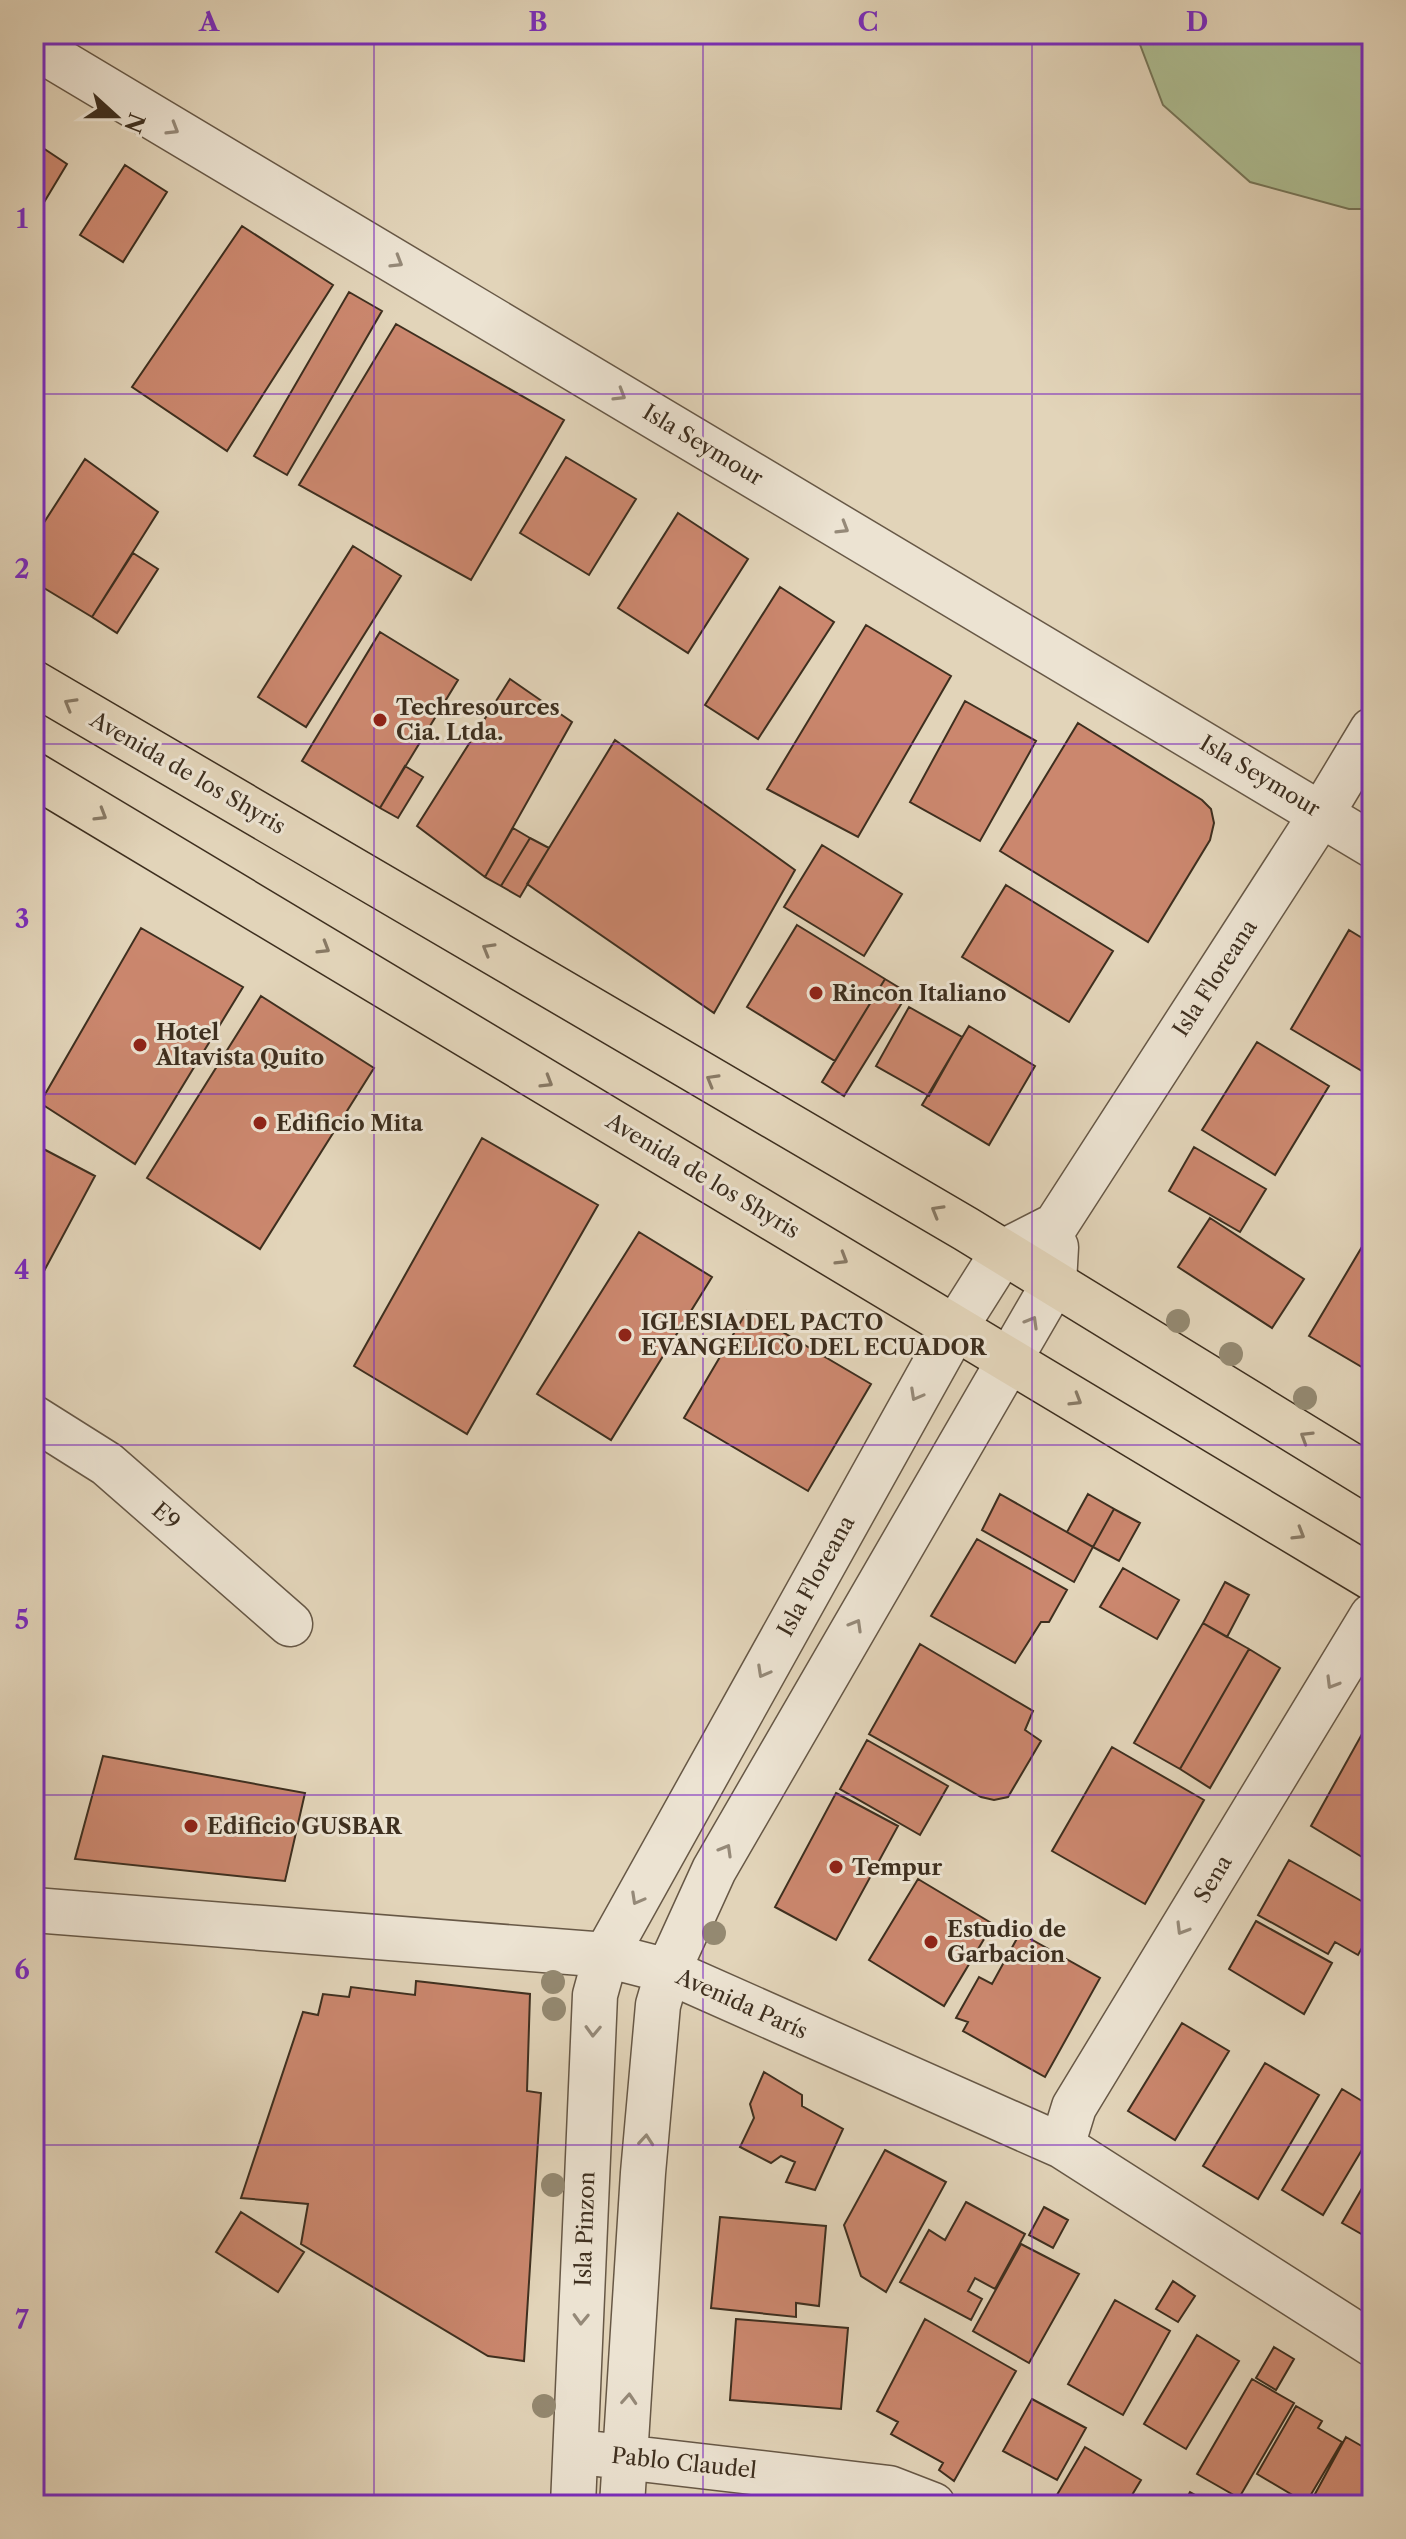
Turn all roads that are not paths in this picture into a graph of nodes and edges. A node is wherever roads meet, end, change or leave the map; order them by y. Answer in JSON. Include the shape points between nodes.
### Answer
{"nodes":[{"id":1,"x":34,"y":46,"type":"edge"},
{"id":2,"x":34,"y":683,"type":"edge"},
{"id":3,"x":1372,"y":730,"type":"edge"},
{"id":4,"x":34,"y":775,"type":"edge"},
{"id":5,"x":1322,"y":813,"type":"junction"},
{"id":6,"x":1372,"y":845,"type":"edge"},
{"id":7,"x":1056,"y":1225,"type":"junction"},
{"id":8,"x":1003,"y":1252,"type":"junction"},
{"id":9,"x":1054,"y":1283,"type":"junction"},
{"id":10,"x":955,"y":1328,"type":"junction"},
{"id":11,"x":1009,"y":1360,"type":"junction"},
{"id":12,"x":34,"y":1418,"type":"edge"},
{"id":13,"x":1372,"y":1478,"type":"edge"},
{"id":14,"x":1372,"y":1578,"type":"edge"},
{"id":15,"x":1372,"y":1616,"type":"edge"},
{"id":16,"x":290,"y":1624,"type":"dead end"},
{"id":17,"x":34,"y":1910,"type":"edge"},
{"id":18,"x":606,"y":1955,"type":"junction"},
{"id":19,"x":668,"y":1971,"type":"junction"},
{"id":20,"x":1062,"y":2146,"type":"junction"},
{"id":21,"x":1372,"y":2344,"type":"edge"},
{"id":22,"x":575,"y":2452,"type":"junction"},
{"id":23,"x":625,"y":2456,"type":"junction"},
{"id":24,"x":573,"y":2505,"type":"edge"},
{"id":25,"x":622,"y":2505,"type":"edge"},
{"id":26,"x":933,"y":2505,"type":"edge"}],
"edges":[{"from":1,"to":5,"type":"street","name":"Isla Seymour","one_way":true},
{"from":8,"to":2,"type":"main road","name":"Avenida de los Shyris","one_way":true},
{"from":3,"to":5,"type":"street","name":"Isla Floreana"},
{"from":4,"to":10,"type":"main road","name":"Avenida de los Shyris","one_way":true},
{"from":5,"to":6,"type":"street","name":"Isla Seymour"},
{"from":5,"to":7,"type":"street","name":"Isla Floreana"},
{"from":7,"to":8,"type":"street"},
{"from":7,"to":9,"type":"street"},
{"from":8,"to":9,"type":"main road","name":"Avenida de los Shyris"},
{"from":8,"to":10,"type":"street","name":"Isla Floreana"},
{"from":11,"to":9,"type":"street","one_way":true},
{"from":13,"to":9,"type":"main road","name":"Avenida de los Shyris","one_way":true},
{"from":10,"to":11,"type":"main road","name":"Avenida de los Shyris"},
{"from":10,"to":18,"type":"street","name":"Isla Floreana","one_way":true},
{"from":11,"to":14,"type":"main road","name":"Avenida de los Shyris","one_way":true},
{"from":19,"to":11,"type":"street","one_way":true,"via":[[714,1870]]},
{"from":12,"to":16,"type":"street","name":"E9","via":[[107,1464]]},
{"from":15,"to":20,"type":"street","name":"Sena","one_way":true,"via":[[1074,2107]]},
{"from":17,"to":18,"type":"street","name":"Avenida París"},
{"from":18,"to":19,"type":"street","name":"Avenida París"},
{"from":18,"to":22,"type":"street","name":"Isla Pinzon","one_way":true,"via":[[595,1995]]},
{"from":19,"to":20,"type":"street","name":"Avenida París"},
{"from":23,"to":19,"type":"street","one_way":true,"via":[[643,2173],[658,2005]]},
{"from":20,"to":21,"type":"street","name":"Avenida París"},
{"from":22,"to":23,"type":"street","name":"Pablo Claudel"},
{"from":22,"to":24,"type":"street","name":"Isla Pinzon"},
{"from":23,"to":25,"type":"street"},
{"from":23,"to":26,"type":"street","name":"Pablo Claudel","via":[[889,2488]]}]}
